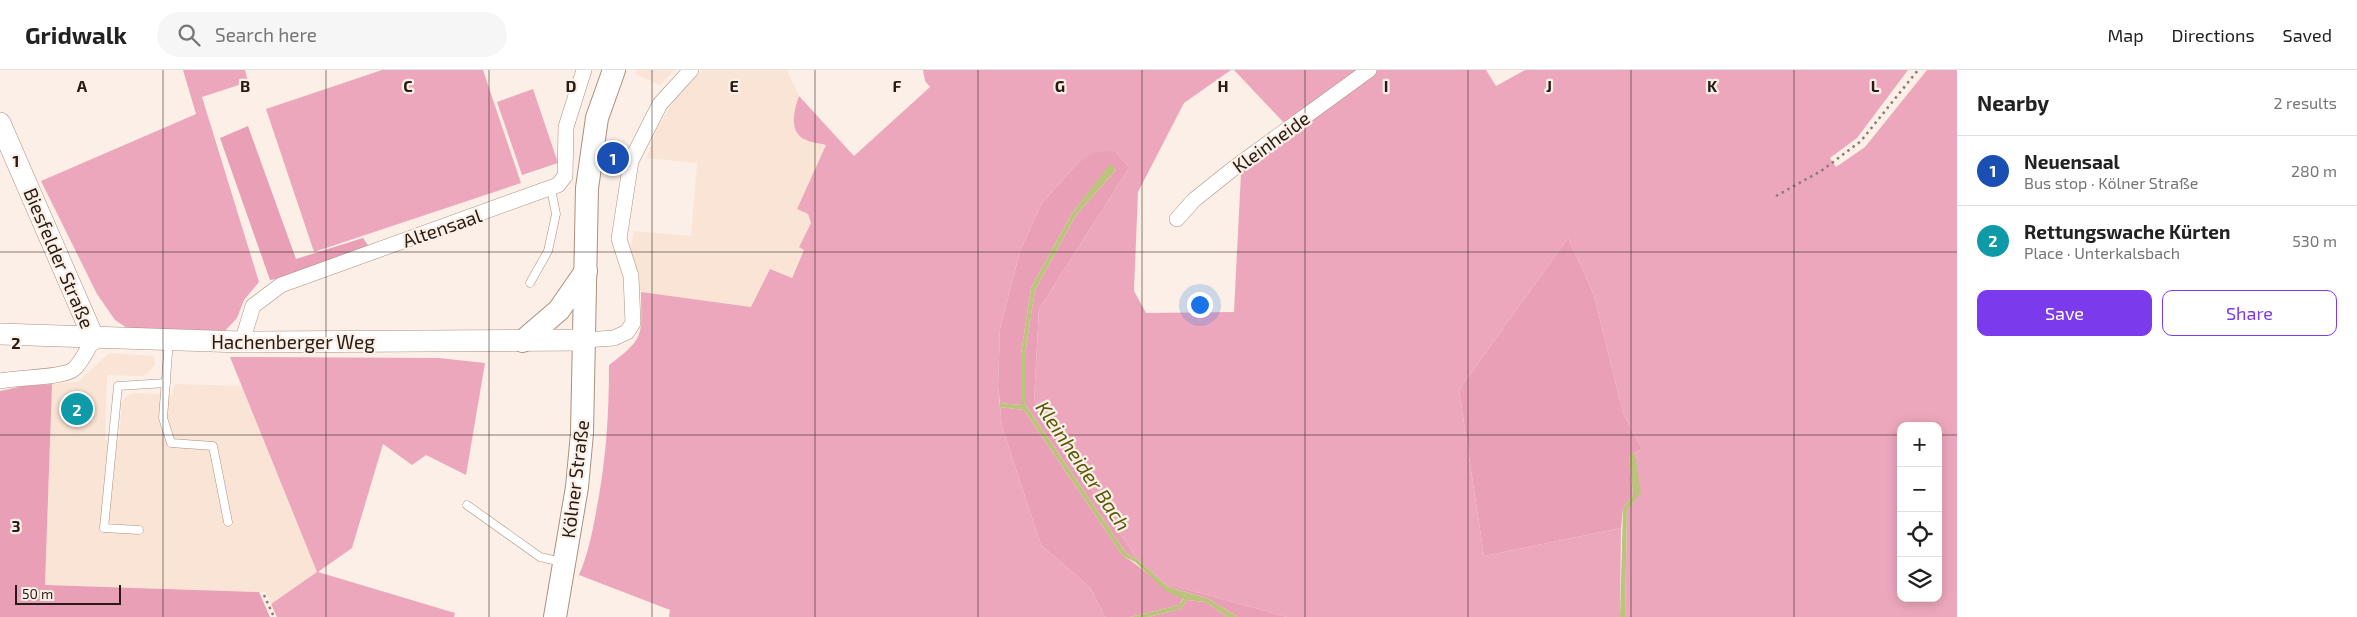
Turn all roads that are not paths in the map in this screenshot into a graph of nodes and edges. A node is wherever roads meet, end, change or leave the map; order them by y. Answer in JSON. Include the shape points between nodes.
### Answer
{"nodes":[{"id":1,"x":584,"y":70,"type":"edge"},
{"id":2,"x":614,"y":70,"type":"edge"},
{"id":3,"x":691,"y":70,"type":"edge"},
{"id":4,"x":1369,"y":70,"type":"edge"},
{"id":5,"x":0,"y":123,"type":"edge"},
{"id":6,"x":551,"y":189,"type":"junction"},
{"id":7,"x":1177,"y":219,"type":"dead end"},
{"id":8,"x":586,"y":271,"type":"junction"},
{"id":9,"x":530,"y":283,"type":"dead end"},
{"id":10,"x":0,"y":334,"type":"edge"},
{"id":11,"x":94,"y":339,"type":"junction"},
{"id":12,"x":168,"y":340,"type":"junction"},
{"id":13,"x":585,"y":340,"type":"junction"},
{"id":14,"x":523,"y":341,"type":"junction"},
{"id":15,"x":242,"y":342,"type":"junction"},
{"id":16,"x":0,"y":381,"type":"edge"},
{"id":17,"x":166,"y":383,"type":"junction"},
{"id":18,"x":466,"y":505,"type":"dead end"},
{"id":19,"x":228,"y":522,"type":"dead end"},
{"id":20,"x":139,"y":530,"type":"dead end"},
{"id":21,"x":564,"y":563,"type":"junction"},
{"id":22,"x":556,"y":617,"type":"edge"}],
"edges":[{"from":1,"to":6,"type":"street","via":[[566,127],[565,176]]},
{"from":2,"to":8,"type":"main road","name":"Kölner Straße","via":[[597,118],[592,152]]},
{"from":3,"to":13,"type":"street","via":[[660,104],[632,160],[619,238],[630,276],[633,322],[627,332],[614,338]]},
{"from":4,"to":7,"type":"street","name":"Kleinheide","via":[[1234,168],[1194,200]]},
{"from":5,"to":11,"type":"street","name":"Biesfelder Straße"},
{"from":6,"to":9,"type":"lane","via":[[556,214],[548,251]]},
{"from":6,"to":15,"type":"street","name":"Altensaal","via":[[281,285],[253,306]]},
{"from":8,"to":13,"type":"main road","name":"Kölner Straße"},
{"from":8,"to":14,"type":"main road","via":[[560,310]]},
{"from":10,"to":11,"type":"street","name":"Hachenberger Weg"},
{"from":11,"to":12,"type":"street","name":"Hachenberger Weg"},
{"from":11,"to":16,"type":"street","via":[[74,369],[59,375]]},
{"from":12,"to":15,"type":"street","name":"Hachenberger Weg"},
{"from":12,"to":17,"type":"lane"},
{"from":13,"to":14,"type":"street","name":"Hachenberger Weg"},
{"from":13,"to":21,"type":"main road","name":"Kölner Straße","via":[[582,434]]},
{"from":14,"to":15,"type":"street","name":"Hachenberger Weg"},
{"from":17,"to":19,"type":"lane","via":[[163,418],[171,443],[213,446]]},
{"from":17,"to":20,"type":"lane","via":[[118,386],[104,528]]},
{"from":18,"to":21,"type":"lane","via":[[540,557]]},
{"from":21,"to":22,"type":"main road","name":"Kölner Straße"}]}
